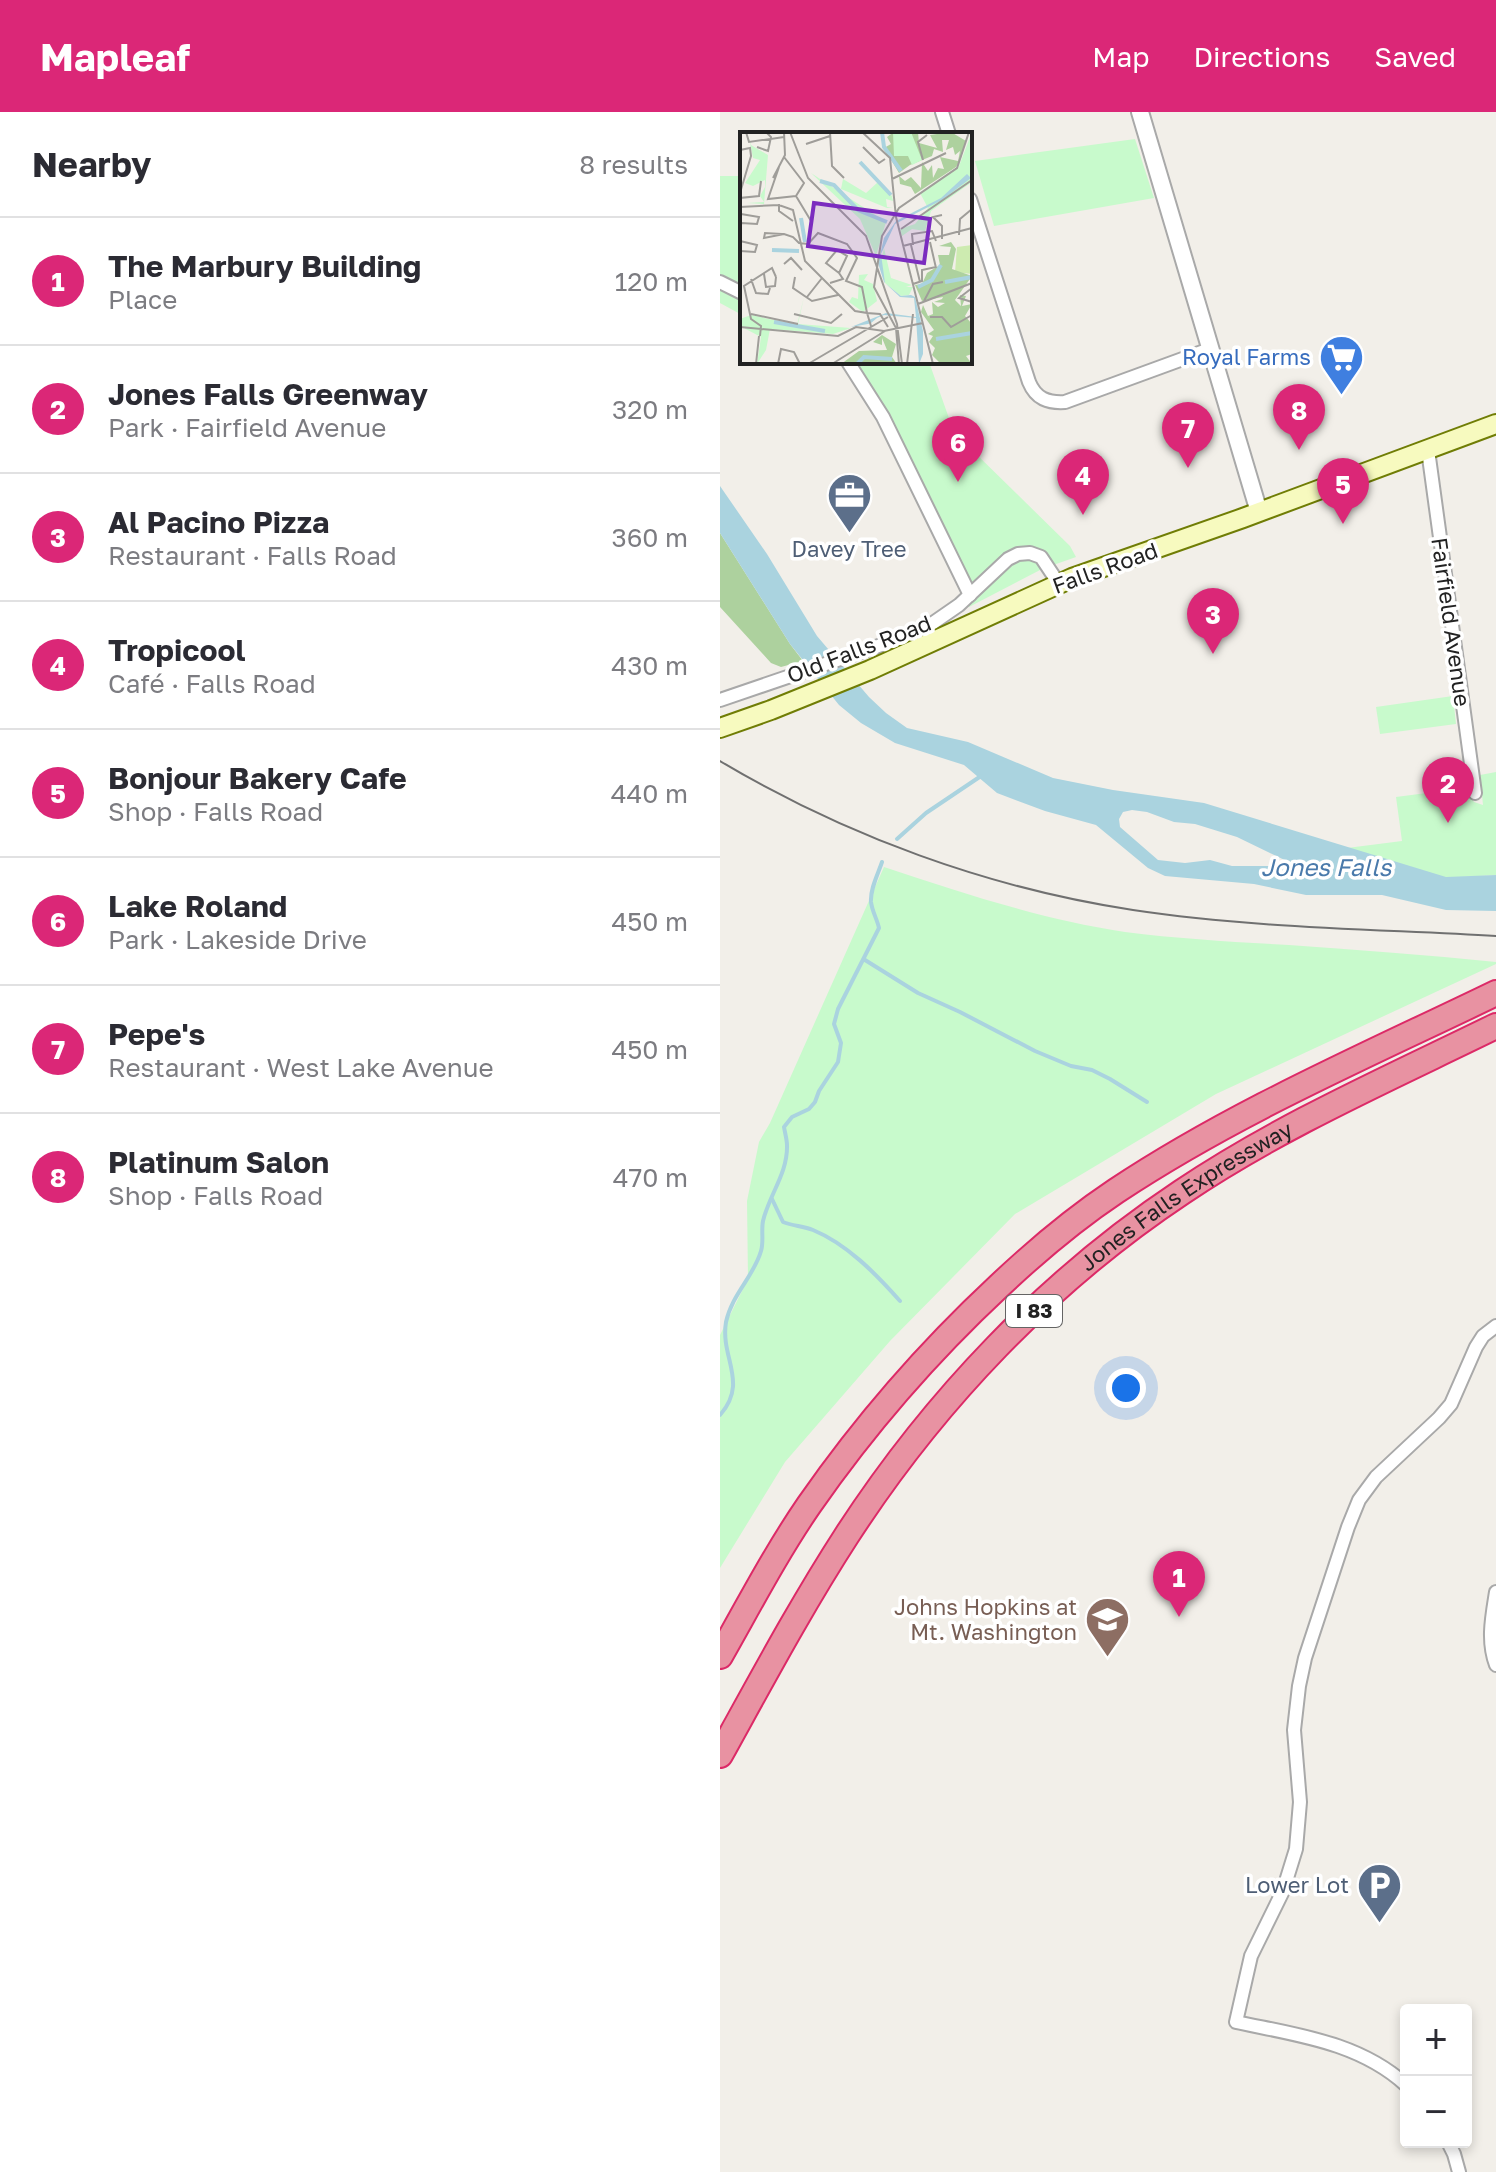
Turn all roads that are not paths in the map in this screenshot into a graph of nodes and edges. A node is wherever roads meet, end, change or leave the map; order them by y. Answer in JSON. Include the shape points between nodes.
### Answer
{"nodes":[{"id":1,"x":942,"y":112,"type":"edge"},
{"id":2,"x":1140,"y":112,"type":"edge"},
{"id":3,"x":948,"y":132,"type":"edge"},
{"id":4,"x":972,"y":205,"type":"edge"},
{"id":5,"x":720,"y":282,"type":"edge"},
{"id":6,"x":740,"y":292,"type":"edge"},
{"id":7,"x":1210,"y":349,"type":"junction"},
{"id":8,"x":849,"y":364,"type":"edge"},
{"id":9,"x":1496,"y":424,"type":"edge"},
{"id":10,"x":1428,"y":450,"type":"junction"},
{"id":11,"x":1259,"y":512,"type":"junction"},
{"id":12,"x":1059,"y":584,"type":"junction"},
{"id":13,"x":970,"y":595,"type":"junction"},
{"id":14,"x":720,"y":700,"type":"edge"},
{"id":15,"x":720,"y":728,"type":"edge"},
{"id":16,"x":1475,"y":793,"type":"dead end"},
{"id":17,"x":1496,"y":993,"type":"edge"},
{"id":18,"x":1496,"y":1026,"type":"edge"},
{"id":19,"x":1496,"y":1326,"type":"edge"},
{"id":20,"x":1496,"y":1592,"type":"edge"},
{"id":21,"x":720,"y":1656,"type":"edge"},
{"id":22,"x":1496,"y":1665,"type":"edge"},
{"id":23,"x":720,"y":1755,"type":"edge"},
{"id":24,"x":1400,"y":2080,"type":"edge"},
{"id":25,"x":1451,"y":2148,"type":"edge"},
{"id":26,"x":1459,"y":2172,"type":"edge"}],
"edges":[{"from":1,"to":3,"type":"street"},
{"from":2,"to":7,"type":"street"},
{"from":4,"to":7,"type":"street","via":[[1029,382],[1042,399],[1065,402]]},
{"from":5,"to":6,"type":"street"},
{"from":7,"to":11,"type":"street"},
{"from":8,"to":13,"type":"street","via":[[883,417]]},
{"from":9,"to":10,"type":"main road","name":"Falls Road"},
{"from":10,"to":11,"type":"main road","name":"Falls Road"},
{"from":10,"to":16,"type":"street","name":"Fairfield Avenue"},
{"from":11,"to":12,"type":"main road","name":"Falls Road"},
{"from":12,"to":13,"type":"street","name":"Old Falls Road","via":[[1041,557],[1018,554]]},
{"from":12,"to":15,"type":"main road","name":"Falls Road"},
{"from":13,"to":14,"type":"street","name":"Old Falls Road","via":[[933,623],[893,641]]},
{"from":17,"to":21,"type":"highway","name":"Jones Falls Expressway","number":"I 83","via":[[1207,1137],[1116,1191],[1020,1266],[918,1365],[870,1423],[808,1508]]},
{"from":18,"to":23,"type":"highway","name":"Jones Falls Expressway","number":"I 83","via":[[1221,1167],[1136,1225],[1048,1297],[918,1436],[847,1535]]},
{"from":19,"to":24,"type":"street","via":[[1476,1347],[1451,1404],[1376,1477],[1348,1527],[1299,1686],[1294,1730],[1300,1802],[1296,1849],[1283,1891],[1251,1956],[1236,2022],[1343,2046]]},
{"from":20,"to":22,"type":"street","via":[[1490,1636]]},
{"from":25,"to":26,"type":"street"}]}
